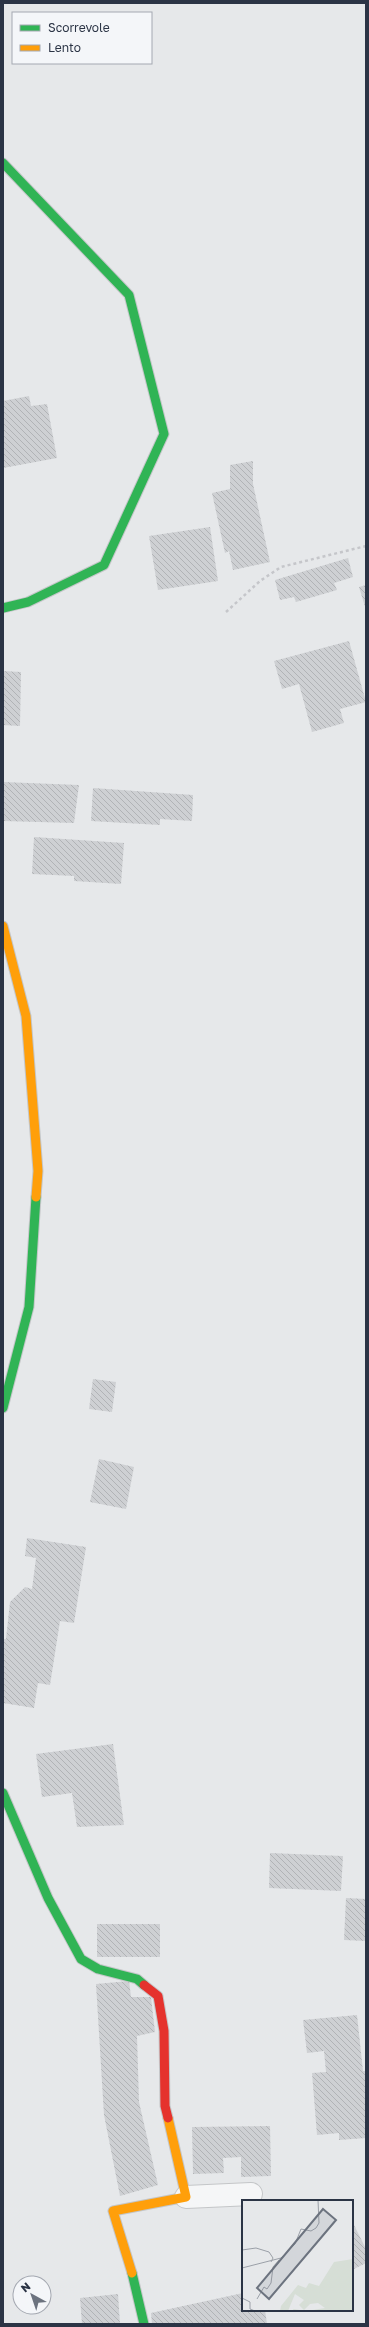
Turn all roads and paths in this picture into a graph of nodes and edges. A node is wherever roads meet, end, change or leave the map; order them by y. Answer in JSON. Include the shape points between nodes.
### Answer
{"nodes":[{"id":1,"x":3,"y":163,"type":"edge"},
{"id":2,"x":366,"y":546,"type":"edge"},
{"id":3,"x":3,"y":608,"type":"edge"},
{"id":4,"x":226,"y":612,"type":"dead end"},
{"id":5,"x":3,"y":926,"type":"edge"},
{"id":6,"x":3,"y":1408,"type":"edge"},
{"id":7,"x":3,"y":1793,"type":"edge"},
{"id":8,"x":251,"y":2194,"type":"dead end"},
{"id":9,"x":186,"y":2197,"type":"junction"},
{"id":10,"x":144,"y":2324,"type":"edge"}],
"edges":[{"from":1,"to":3,"type":"street","via":[[129,295],[164,434],[104,565],[28,602]]},
{"from":2,"to":4,"type":"path","via":[[281,567],[260,581]]},
{"from":5,"to":6,"type":"street","via":[[26,1016],[38,1171],[29,1307]]},
{"from":7,"to":9,"type":"street","via":[[48,1898],[81,1959],[98,1969],[137,1979],[158,1996],[164,2031],[166,2106]]},
{"from":8,"to":9,"type":"street"},
{"from":9,"to":10,"type":"street","via":[[113,2211],[128,2254]]}]}
